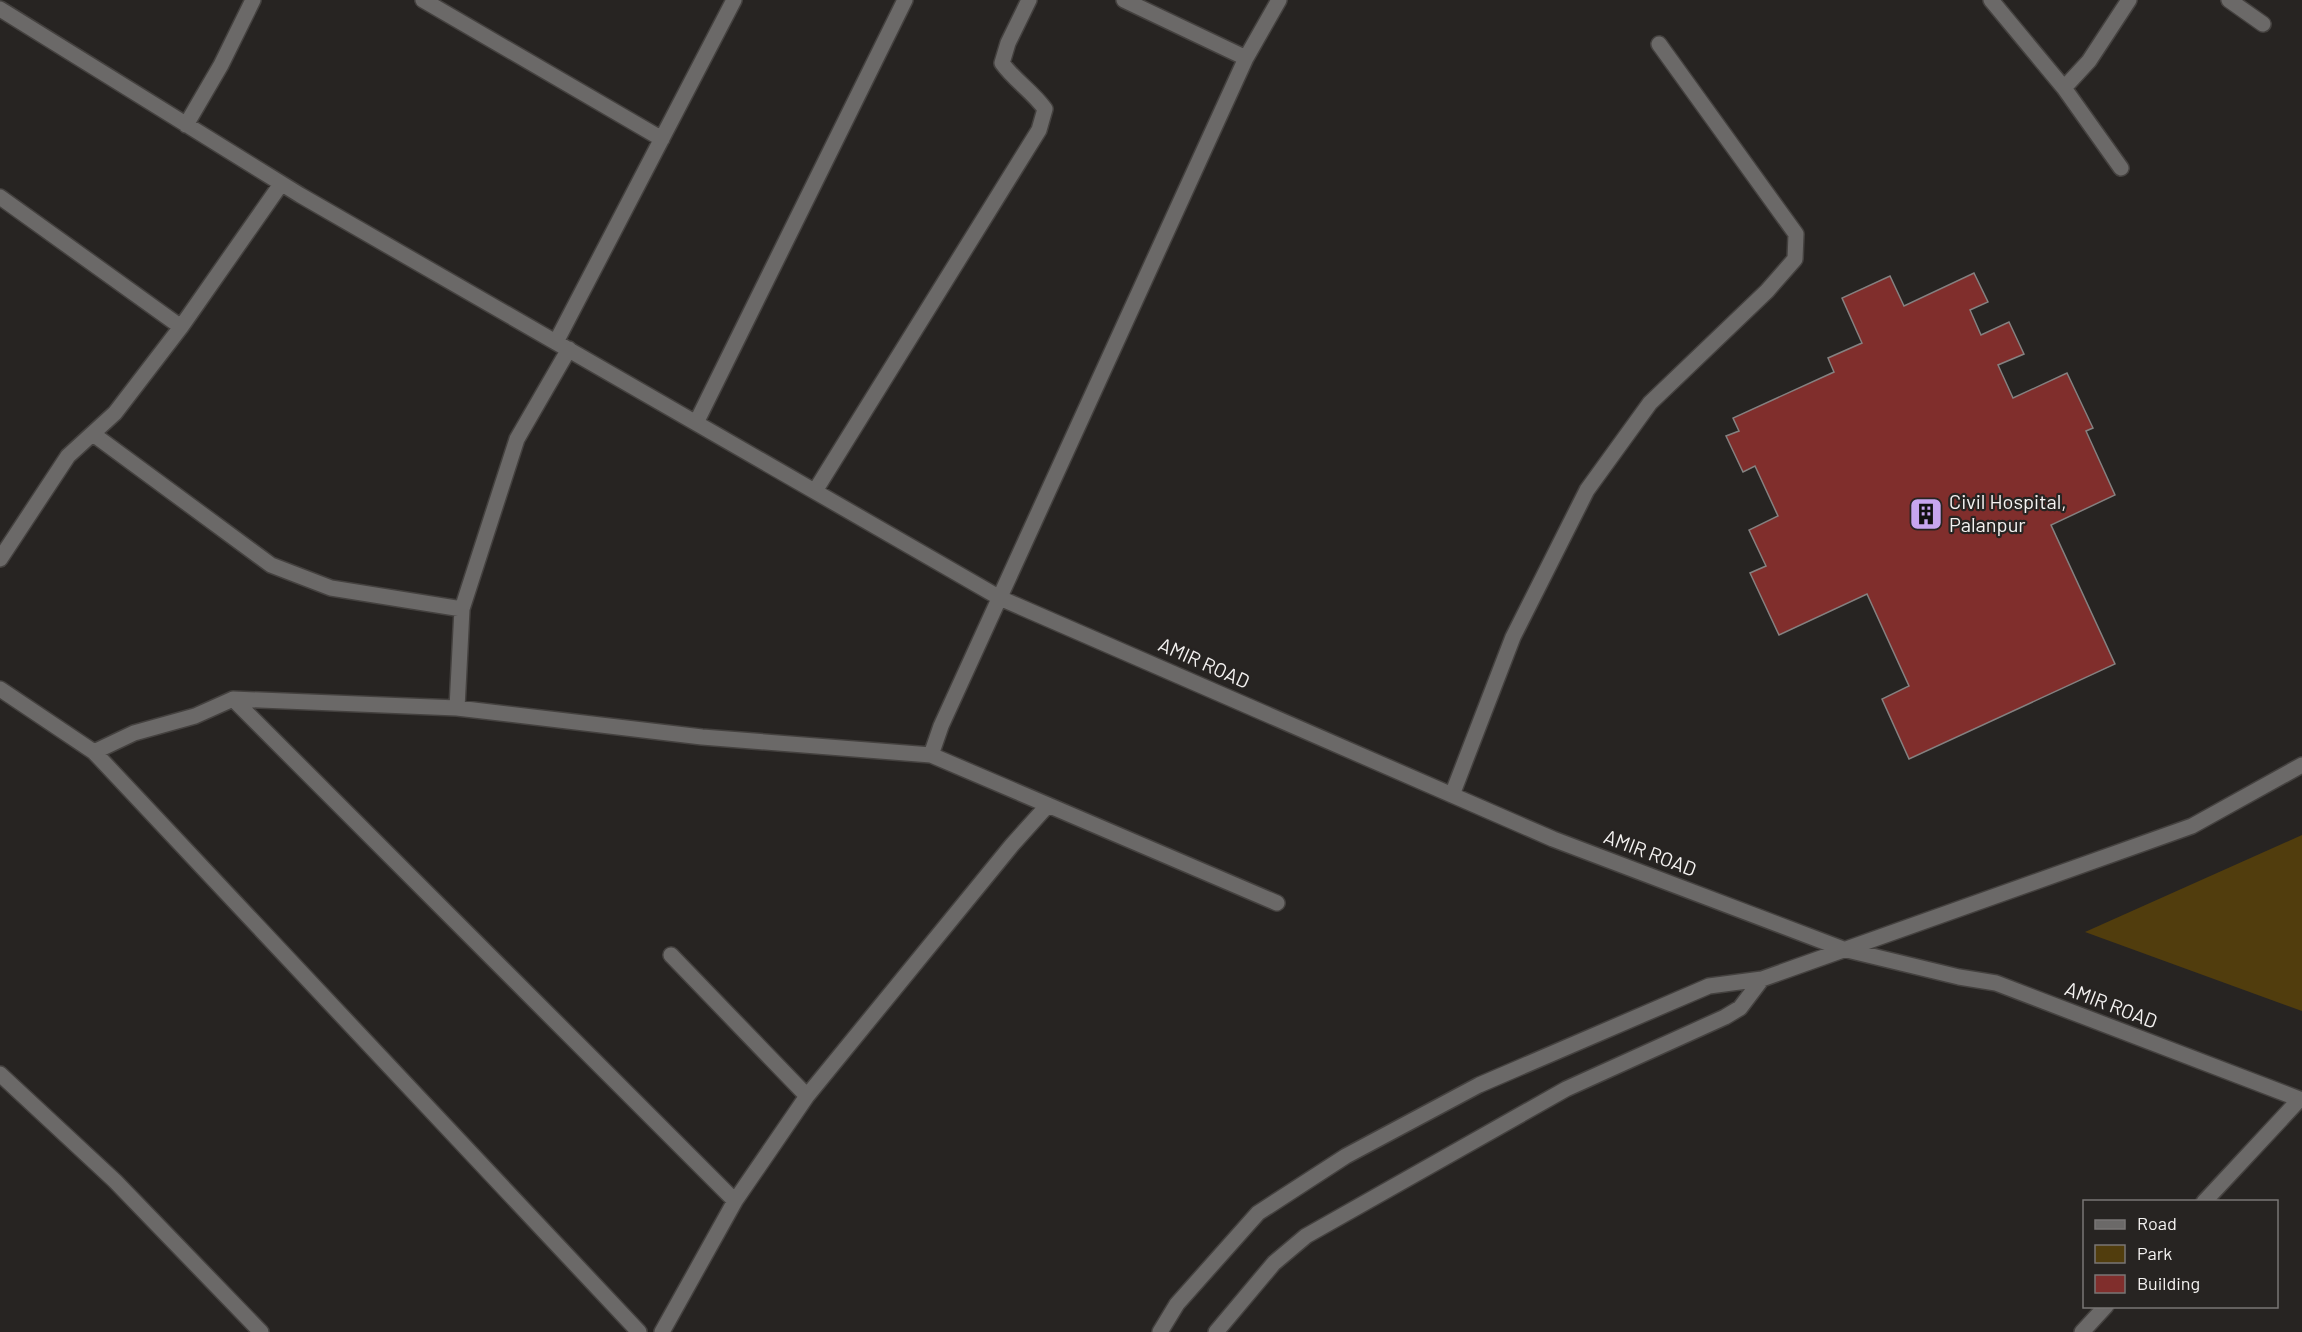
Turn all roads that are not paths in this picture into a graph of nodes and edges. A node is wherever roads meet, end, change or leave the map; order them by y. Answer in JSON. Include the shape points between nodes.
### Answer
{"nodes":[{"id":1,"x":253,"y":0,"type":"edge"},
{"id":2,"x":423,"y":0,"type":"edge"},
{"id":3,"x":734,"y":0,"type":"edge"},
{"id":4,"x":905,"y":0,"type":"edge"},
{"id":5,"x":1029,"y":0,"type":"edge"},
{"id":6,"x":1124,"y":0,"type":"edge"},
{"id":7,"x":1279,"y":0,"type":"edge"},
{"id":8,"x":1991,"y":0,"type":"edge"},
{"id":9,"x":2129,"y":0,"type":"edge"},
{"id":10,"x":2229,"y":0,"type":"edge"},
{"id":11,"x":0,"y":9,"type":"edge"},
{"id":12,"x":2263,"y":24,"type":"dead end"},
{"id":13,"x":1659,"y":44,"type":"dead end"},
{"id":14,"x":1246,"y":58,"type":"junction"},
{"id":15,"x":2064,"y":88,"type":"junction"},
{"id":16,"x":186,"y":125,"type":"junction"},
{"id":17,"x":662,"y":139,"type":"junction"},
{"id":18,"x":2121,"y":168,"type":"dead end"},
{"id":19,"x":281,"y":184,"type":"junction"},
{"id":20,"x":0,"y":198,"type":"edge"},
{"id":21,"x":181,"y":327,"type":"junction"},
{"id":22,"x":563,"y":346,"type":"junction"},
{"id":23,"x":696,"y":423,"type":"junction"},
{"id":24,"x":93,"y":434,"type":"junction"},
{"id":25,"x":815,"y":491,"type":"junction"},
{"id":26,"x":0,"y":559,"type":"edge"},
{"id":27,"x":1000,"y":598,"type":"junction"},
{"id":28,"x":462,"y":609,"type":"junction"},
{"id":29,"x":0,"y":689,"type":"edge"},
{"id":30,"x":233,"y":699,"type":"junction"},
{"id":31,"x":457,"y":708,"type":"junction"},
{"id":32,"x":94,"y":752,"type":"junction"},
{"id":33,"x":931,"y":755,"type":"junction"},
{"id":34,"x":2302,"y":765,"type":"edge"},
{"id":35,"x":1452,"y":795,"type":"junction"},
{"id":36,"x":1048,"y":805,"type":"junction"},
{"id":37,"x":1277,"y":903,"type":"dead end"},
{"id":38,"x":1843,"y":949,"type":"junction"},
{"id":39,"x":671,"y":956,"type":"dead end"},
{"id":40,"x":1762,"y":979,"type":"junction"},
{"id":41,"x":0,"y":1074,"type":"edge"},
{"id":42,"x":807,"y":1096,"type":"junction"},
{"id":43,"x":2301,"y":1100,"type":"edge"},
{"id":44,"x":2206,"y":1200,"type":"edge"},
{"id":45,"x":735,"y":1201,"type":"junction"},
{"id":46,"x":2104,"y":1308,"type":"edge"},
{"id":47,"x":261,"y":1332,"type":"edge"},
{"id":48,"x":639,"y":1332,"type":"edge"},
{"id":49,"x":662,"y":1332,"type":"edge"},
{"id":50,"x":1160,"y":1332,"type":"edge"},
{"id":51,"x":1216,"y":1332,"type":"edge"},
{"id":52,"x":2082,"y":1332,"type":"edge"}],
"edges":[{"from":1,"to":16,"type":"street"},
{"from":2,"to":17,"type":"street"},
{"from":3,"to":17,"type":"street"},
{"from":4,"to":23,"type":"street"},
{"from":5,"to":25,"type":"street","via":[[1002,63],[1045,109],[1039,130]]},
{"from":6,"to":14,"type":"street"},
{"from":7,"to":14,"type":"street"},
{"from":8,"to":15,"type":"street"},
{"from":9,"to":15,"type":"street","via":[[2089,61]]},
{"from":10,"to":12,"type":"street"},
{"from":11,"to":16,"type":"street","name":"AMIR ROAD"},
{"from":13,"to":35,"type":"street","via":[[1796,234],[1795,259],[1650,403],[1587,490],[1513,637]]},
{"from":14,"to":27,"type":"street"},
{"from":15,"to":18,"type":"street"},
{"from":16,"to":19,"type":"street","name":"AMIR ROAD"},
{"from":17,"to":22,"type":"street"},
{"from":19,"to":21,"type":"street"},
{"from":19,"to":22,"type":"street","name":"AMIR ROAD"},
{"from":20,"to":21,"type":"street"},
{"from":21,"to":24,"type":"street","via":[[115,413]]},
{"from":22,"to":23,"type":"street","name":"AMIR ROAD"},
{"from":22,"to":28,"type":"street","via":[[517,439]]},
{"from":23,"to":25,"type":"street","name":"AMIR ROAD"},
{"from":24,"to":26,"type":"street","via":[[68,456]]},
{"from":24,"to":28,"type":"street","via":[[271,565],[331,588]]},
{"from":25,"to":27,"type":"street","name":"AMIR ROAD"},
{"from":27,"to":33,"type":"street"},
{"from":27,"to":35,"type":"street","name":"AMIR ROAD"},
{"from":28,"to":31,"type":"street"},
{"from":29,"to":32,"type":"street"},
{"from":30,"to":31,"type":"street"},
{"from":30,"to":32,"type":"street","via":[[195,717],[134,733]]},
{"from":30,"to":45,"type":"street"},
{"from":31,"to":33,"type":"street","via":[[702,737]]},
{"from":32,"to":48,"type":"street"},
{"from":33,"to":36,"type":"street"},
{"from":34,"to":38,"type":"street","via":[[2192,826]]},
{"from":35,"to":38,"type":"street","name":"AMIR ROAD","via":[[1553,839]]},
{"from":36,"to":37,"type":"street"},
{"from":36,"to":42,"type":"street"},
{"from":38,"to":40,"type":"street"},
{"from":38,"to":43,"type":"street","name":"AMIR ROAD","via":[[1996,983]]},
{"from":39,"to":42,"type":"street"},
{"from":40,"to":50,"type":"street","via":[[1709,986],[1479,1085],[1346,1156],[1258,1213],[1176,1304]]},
{"from":40,"to":51,"type":"street","via":[[1740,1008],[1725,1017],[1566,1089],[1306,1236],[1274,1263]]},
{"from":41,"to":47,"type":"street","via":[[114,1181]]},
{"from":42,"to":45,"type":"street"},
{"from":43,"to":44,"type":"street"},
{"from":45,"to":49,"type":"street"},
{"from":46,"to":52,"type":"street"}]}
